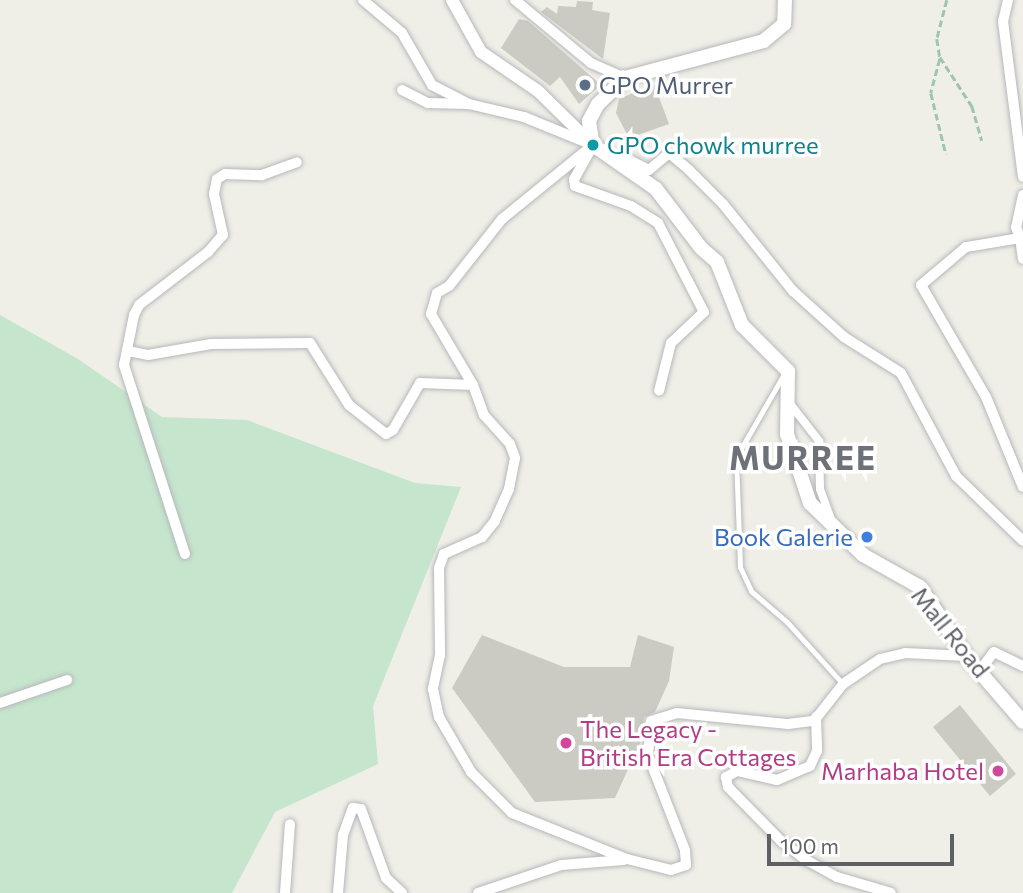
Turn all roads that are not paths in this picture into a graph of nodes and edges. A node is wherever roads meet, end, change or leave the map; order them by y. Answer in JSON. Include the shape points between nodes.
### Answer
{"nodes":[{"id":1,"x":363,"y":0,"type":"edge"},
{"id":2,"x":452,"y":0,"type":"edge"},
{"id":3,"x":515,"y":0,"type":"edge"},
{"id":4,"x":785,"y":0,"type":"edge"},
{"id":5,"x":1008,"y":0,"type":"edge"},
{"id":6,"x":625,"y":78,"type":"junction"},
{"id":7,"x":402,"y":90,"type":"dead end"},
{"id":8,"x":469,"y":104,"type":"junction"},
{"id":9,"x":593,"y":145,"type":"junction"},
{"id":10,"x":612,"y":161,"type":"junction"},
{"id":11,"x":298,"y":162,"type":"dead end"},
{"id":12,"x":1023,"y":177,"type":"edge"},
{"id":13,"x":1023,"y":195,"type":"edge"},
{"id":14,"x":1020,"y":238,"type":"junction"},
{"id":15,"x":1023,"y":259,"type":"edge"},
{"id":16,"x":128,"y":351,"type":"junction"},
{"id":17,"x":787,"y":377,"type":"junction"},
{"id":18,"x":473,"y":385,"type":"junction"},
{"id":19,"x":659,"y":391,"type":"dead end"},
{"id":20,"x":1023,"y":487,"type":"edge"},
{"id":21,"x":835,"y":529,"type":"junction"},
{"id":22,"x":1023,"y":541,"type":"edge"},
{"id":23,"x":185,"y":554,"type":"dead end"},
{"id":24,"x":966,"y":656,"type":"junction"},
{"id":25,"x":1023,"y":666,"type":"edge"},
{"id":26,"x":981,"y":669,"type":"junction"},
{"id":27,"x":67,"y":680,"type":"dead end"},
{"id":28,"x":843,"y":684,"type":"junction"},
{"id":29,"x":0,"y":703,"type":"edge"},
{"id":30,"x":816,"y":717,"type":"junction"},
{"id":31,"x":1023,"y":722,"type":"edge"},
{"id":32,"x":290,"y":824,"type":"dead end"},
{"id":33,"x":627,"y":859,"type":"junction"},
{"id":34,"x":285,"y":893,"type":"edge"},
{"id":35,"x":338,"y":893,"type":"edge"},
{"id":36,"x":402,"y":893,"type":"edge"},
{"id":37,"x":478,"y":893,"type":"edge"},
{"id":38,"x":891,"y":893,"type":"edge"}],
"edges":[{"from":1,"to":8,"type":"street","via":[[402,33],[432,85]]},
{"from":2,"to":9,"type":"street","via":[[481,52],[538,91]]},
{"from":3,"to":6,"type":"street","via":[[592,63]]},
{"from":4,"to":6,"type":"main road","via":[[783,24],[764,41]]},
{"from":5,"to":12,"type":"street","via":[[1003,21]]},
{"from":6,"to":9,"type":"main road","via":[[598,104],[589,121]]},
{"from":7,"to":8,"type":"street","via":[[428,103]]},
{"from":8,"to":9,"type":"street","via":[[524,117]]},
{"from":9,"to":10,"type":"main road","name":"Mall Road"},
{"from":9,"to":18,"type":"street","via":[[502,219],[449,286],[437,293],[431,314]]},
{"from":9,"to":19,"type":"street","via":[[574,179],[575,186],[631,205],[658,223],[704,312],[671,343]]},
{"from":10,"to":17,"type":"main road","name":"Mall Road","via":[[656,189],[717,262],[742,325]]},
{"from":10,"to":22,"type":"street","via":[[631,161],[649,170],[669,153],[689,170],[723,204],[793,291],[844,337],[901,373],[956,476],[983,508]]},
{"from":11,"to":16,"type":"street","via":[[262,175],[225,174],[217,179],[214,194],[223,235],[208,253],[139,305]]},
{"from":13,"to":14,"type":"street","via":[[1017,227]]},
{"from":14,"to":15,"type":"street"},
{"from":14,"to":20,"type":"street","via":[[966,247],[920,285],[986,397]]},
{"from":16,"to":18,"type":"street","via":[[148,355],[211,344],[310,343],[349,405],[386,434],[393,430],[420,383]]},
{"from":16,"to":23,"type":"street","via":[[124,365]]},
{"from":17,"to":21,"type":"street","name":"Mall Road","via":[[792,409],[819,441],[820,489]]},
{"from":17,"to":21,"type":"main road","name":"Mall Road","via":[[787,434],[810,503]]},
{"from":17,"to":28,"type":"lane","via":[[736,457],[740,568],[751,591],[788,622]]},
{"from":18,"to":33,"type":"street","via":[[484,415],[510,444],[515,458],[509,489],[495,520],[482,537],[444,554],[439,568],[440,654],[433,689],[439,717],[471,772],[512,813]]},
{"from":21,"to":24,"type":"main road","name":"Mall Road","via":[[863,555],[920,587]]},
{"from":24,"to":26,"type":"main road","name":"Mall Road"},
{"from":24,"to":28,"type":"street","via":[[905,653],[880,659]]},
{"from":25,"to":26,"type":"street","via":[[994,652]]},
{"from":26,"to":31,"type":"main road","name":"Mall Road"},
{"from":27,"to":29,"type":"street"},
{"from":28,"to":30,"type":"street"},
{"from":30,"to":33,"type":"street","via":[[788,724],[677,713],[651,721],[649,755],[685,850],[686,865],[671,870]]},
{"from":30,"to":38,"type":"street","via":[[817,751],[810,766],[777,780],[737,771],[726,777],[728,787],[808,861],[837,877]]},
{"from":32,"to":34,"type":"street"},
{"from":33,"to":37,"type":"street","via":[[561,864]]},
{"from":35,"to":36,"type":"street","via":[[345,825],[353,808],[361,809],[386,878]]}]}
